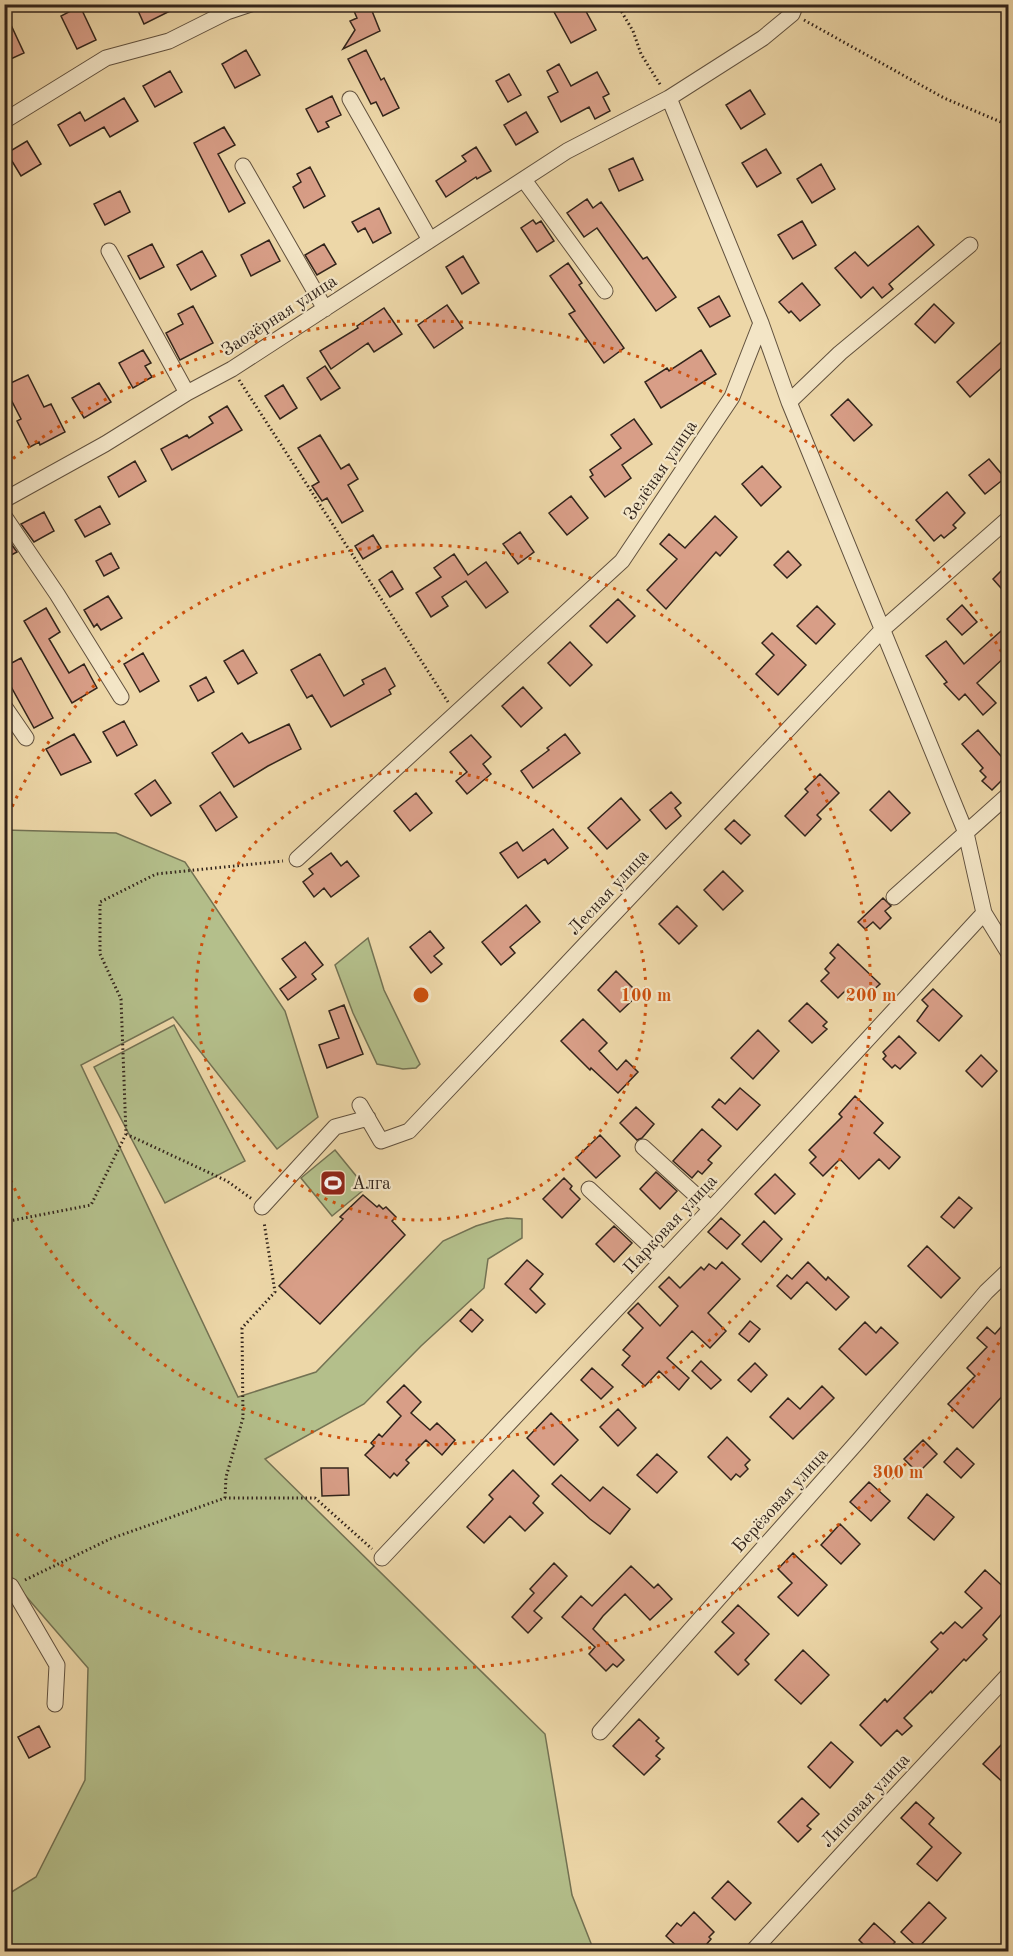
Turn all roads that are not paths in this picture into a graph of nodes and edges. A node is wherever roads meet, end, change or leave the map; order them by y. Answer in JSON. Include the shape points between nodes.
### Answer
{"nodes":[{"id":1,"x":251,"y":4,"type":"edge"},
{"id":2,"x":794,"y":9,"type":"edge"},
{"id":3,"x":669,"y":98,"type":"junction"},
{"id":4,"x":350,"y":99,"type":"dead end"},
{"id":5,"x":4,"y":121,"type":"edge"},
{"id":6,"x":243,"y":166,"type":"dead end"},
{"id":7,"x":524,"y":180,"type":"junction"},
{"id":8,"x":430,"y":240,"type":"junction"},
{"id":9,"x":970,"y":245,"type":"dead end"},
{"id":10,"x":109,"y":251,"type":"dead end"},
{"id":11,"x":605,"y":291,"type":"dead end"},
{"id":12,"x":325,"y":309,"type":"junction"},
{"id":13,"x":761,"y":323,"type":"junction"},
{"id":14,"x":188,"y":393,"type":"junction"},
{"id":15,"x":789,"y":402,"type":"junction"},
{"id":16,"x":4,"y":500,"type":"edge"},
{"id":17,"x":4,"y":516,"type":"edge"},
{"id":18,"x":1008,"y":519,"type":"edge"},
{"id":19,"x":883,"y":629,"type":"junction"},
{"id":20,"x":121,"y":697,"type":"dead end"},
{"id":21,"x":4,"y":706,"type":"edge"},
{"id":22,"x":26,"y":738,"type":"dead end"},
{"id":23,"x":1008,"y":795,"type":"edge"},
{"id":24,"x":966,"y":833,"type":"junction"},
{"id":25,"x":297,"y":859,"type":"road end"},
{"id":26,"x":894,"y":897,"type":"dead end"},
{"id":27,"x":984,"y":913,"type":"junction"},
{"id":28,"x":1008,"y":952,"type":"edge"},
{"id":29,"x":643,"y":1148,"type":"dead end"},
{"id":30,"x":590,"y":1188,"type":"dead end"},
{"id":31,"x":262,"y":1207,"type":"road end"},
{"id":32,"x":711,"y":1209,"type":"junction"},
{"id":33,"x":664,"y":1259,"type":"junction"},
{"id":34,"x":1008,"y":1270,"type":"edge"},
{"id":35,"x":382,"y":1558,"type":"road end"},
{"id":36,"x":8,"y":1585,"type":"edge"},
{"id":37,"x":1008,"y":1676,"type":"edge"},
{"id":38,"x":55,"y":1704,"type":"dead end"},
{"id":39,"x":600,"y":1732,"type":"dead end"},
{"id":40,"x":752,"y":1952,"type":"edge"}],
"edges":[{"from":1,"to":5,"type":"street","via":[[169,41],[106,58]]},
{"from":2,"to":3,"type":"street","via":[[762,38]]},
{"from":3,"to":7,"type":"street","name":"Заозёрная улица","via":[[567,152]]},
{"from":3,"to":13,"type":"street"},
{"from":4,"to":8,"type":"street"},
{"from":6,"to":12,"type":"street"},
{"from":7,"to":8,"type":"street","name":"Заозёрная улица"},
{"from":7,"to":11,"type":"street"},
{"from":8,"to":12,"type":"street","name":"Заозёрная улица"},
{"from":9,"to":15,"type":"street","via":[[840,353]]},
{"from":10,"to":14,"type":"street"},
{"from":12,"to":14,"type":"street","name":"Заозёрная улица"},
{"from":13,"to":15,"type":"street"},
{"from":13,"to":25,"type":"street","name":"Зелёная улица","via":[[732,398],[622,561]]},
{"from":14,"to":16,"type":"street","name":"Заозёрная улица"},
{"from":15,"to":19,"type":"street"},
{"from":17,"to":20,"type":"street"},
{"from":18,"to":19,"type":"street"},
{"from":19,"to":24,"type":"street"},
{"from":19,"to":31,"type":"street","name":"Лесная улица","via":[[409,1131],[381,1141],[364,1112],[335,1127]]},
{"from":21,"to":22,"type":"street"},
{"from":23,"to":24,"type":"street"},
{"from":24,"to":26,"type":"street"},
{"from":24,"to":27,"type":"street"},
{"from":27,"to":28,"type":"street"},
{"from":27,"to":32,"type":"street","name":"Парковая улица"},
{"from":29,"to":32,"type":"street"},
{"from":30,"to":33,"type":"street"},
{"from":32,"to":33,"type":"street","name":"Парковая улица"},
{"from":33,"to":35,"type":"street","name":"Парковая улица"},
{"from":34,"to":39,"type":"street","name":"Берёзовая улица"},
{"from":36,"to":38,"type":"street","via":[[57,1665]]},
{"from":37,"to":40,"type":"street","name":"Липовая улица"}]}
